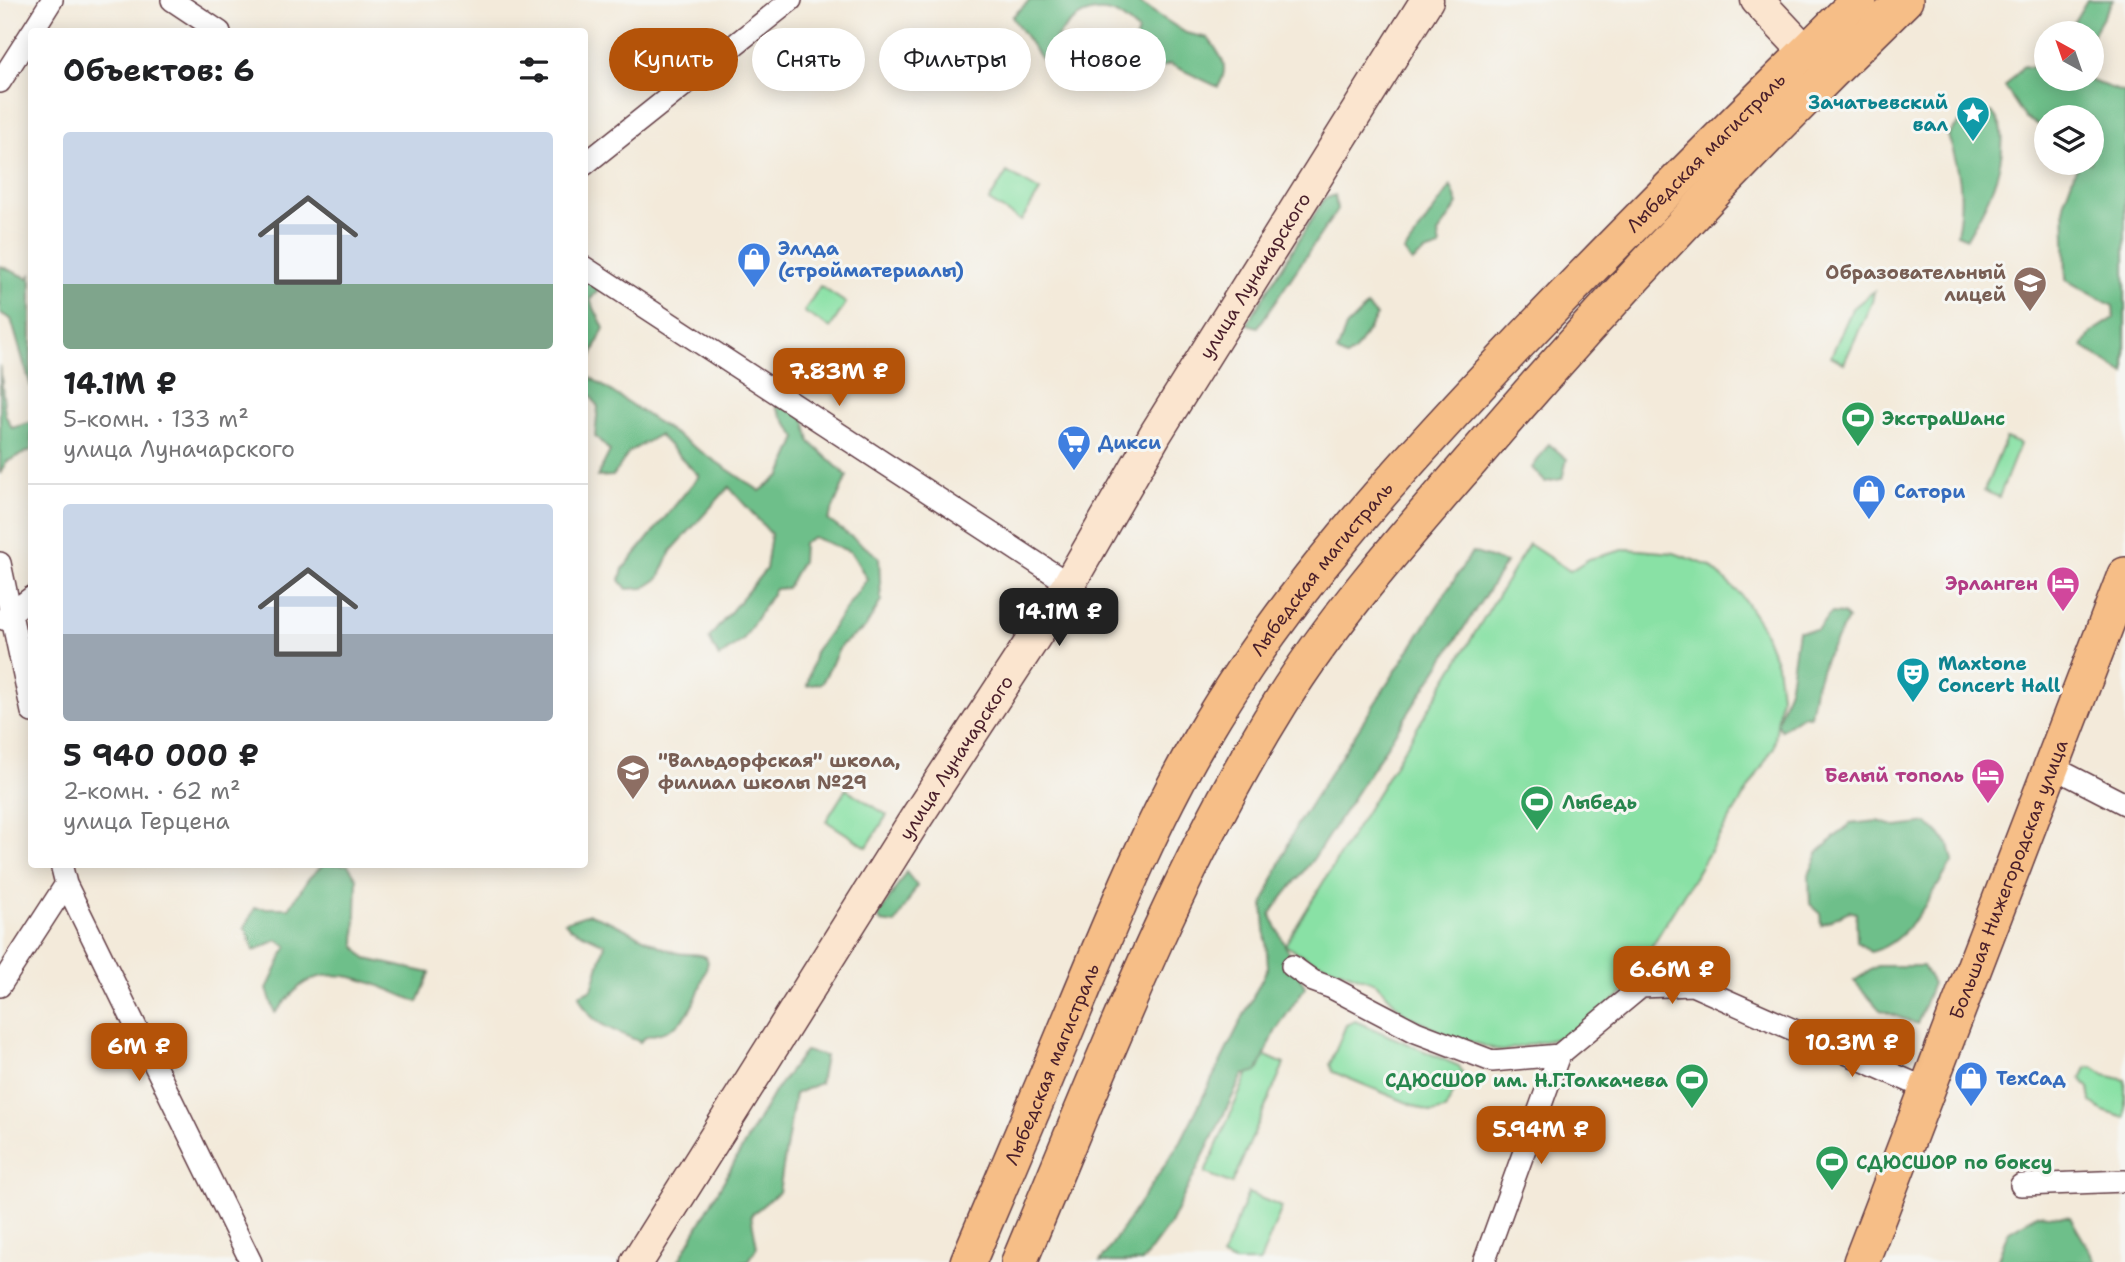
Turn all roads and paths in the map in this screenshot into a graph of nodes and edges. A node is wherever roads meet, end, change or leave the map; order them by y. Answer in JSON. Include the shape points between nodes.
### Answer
{"nodes":[{"id":1,"x":52,"y":0,"type":"edge"},
{"id":2,"x":172,"y":0,"type":"edge"},
{"id":3,"x":791,"y":0,"type":"edge"},
{"id":4,"x":1427,"y":0,"type":"edge"},
{"id":5,"x":1757,"y":0,"type":"edge"},
{"id":6,"x":1859,"y":0,"type":"edge"},
{"id":7,"x":1905,"y":0,"type":"edge"},
{"id":8,"x":34,"y":28,"type":"edge"},
{"id":9,"x":214,"y":28,"type":"edge"},
{"id":10,"x":28,"y":38,"type":"edge"},
{"id":11,"x":1819,"y":62,"type":"junction"},
{"id":12,"x":0,"y":82,"type":"edge"},
{"id":13,"x":588,"y":162,"type":"edge"},
{"id":14,"x":588,"y":270,"type":"edge"},
{"id":15,"x":0,"y":563,"type":"edge"},
{"id":16,"x":2125,"y":575,"type":"edge"},
{"id":17,"x":1069,"y":584,"type":"junction"},
{"id":18,"x":28,"y":600,"type":"edge"},
{"id":19,"x":6,"y":617,"type":"edge"},
{"id":20,"x":28,"y":697,"type":"edge"},
{"id":21,"x":2051,"y":766,"type":"junction"},
{"id":22,"x":2125,"y":803,"type":"edge"},
{"id":23,"x":64,"y":874,"type":"edge"},
{"id":24,"x":1292,"y":966,"type":"dead end"},
{"id":25,"x":0,"y":986,"type":"edge"},
{"id":26,"x":1559,"y":1055,"type":"junction"},
{"id":27,"x":1927,"y":1089,"type":"junction"},
{"id":28,"x":2125,"y":1181,"type":"edge"},
{"id":29,"x":2021,"y":1185,"type":"dead end"},
{"id":30,"x":251,"y":1262,"type":"edge"},
{"id":31,"x":637,"y":1262,"type":"edge"},
{"id":32,"x":968,"y":1262,"type":"edge"},
{"id":33,"x":1019,"y":1262,"type":"edge"},
{"id":34,"x":1484,"y":1262,"type":"edge"},
{"id":35,"x":1861,"y":1262,"type":"edge"}],
"edges":[{"from":1,"to":8,"type":"street"},
{"from":2,"to":9,"type":"street"},
{"from":3,"to":13,"type":"street"},
{"from":4,"to":17,"type":"main road","name":"улица Луначарского","via":[[1156,433]]},
{"from":5,"to":11,"type":"main road"},
{"from":6,"to":11,"type":"main road","name":"Лыбедская магистраль"},
{"from":7,"to":11,"type":"main road","name":"Лыбедская магистраль"},
{"from":10,"to":12,"type":"street"},
{"from":11,"to":32,"type":"main road","name":"Лыбедская магистраль","via":[[1651,204],[1444,421],[1345,533],[1271,628],[1161,811]]},
{"from":11,"to":33,"type":"main road","name":"Лыбедская магистраль","via":[[1323,637],[1242,767],[1157,937]]},
{"from":14,"to":17,"type":"street"},
{"from":15,"to":19,"type":"street"},
{"from":16,"to":21,"type":"main road","name":"Большая Нижегородская улица"},
{"from":17,"to":31,"type":"main road","name":"улица Луначарского"},
{"from":18,"to":19,"type":"street"},
{"from":19,"to":20,"type":"street"},
{"from":21,"to":22,"type":"street"},
{"from":21,"to":27,"type":"main road","name":"Большая Нижегородская улица"},
{"from":23,"to":25,"type":"street"},
{"from":23,"to":30,"type":"street"},
{"from":24,"to":26,"type":"street","via":[[1416,1032],[1492,1061]]},
{"from":26,"to":27,"type":"street","via":[[1641,987],[1692,985]]},
{"from":26,"to":34,"type":"street"},
{"from":27,"to":35,"type":"main road","name":"Большая Нижегородская улица"},
{"from":28,"to":29,"type":"street"}]}
